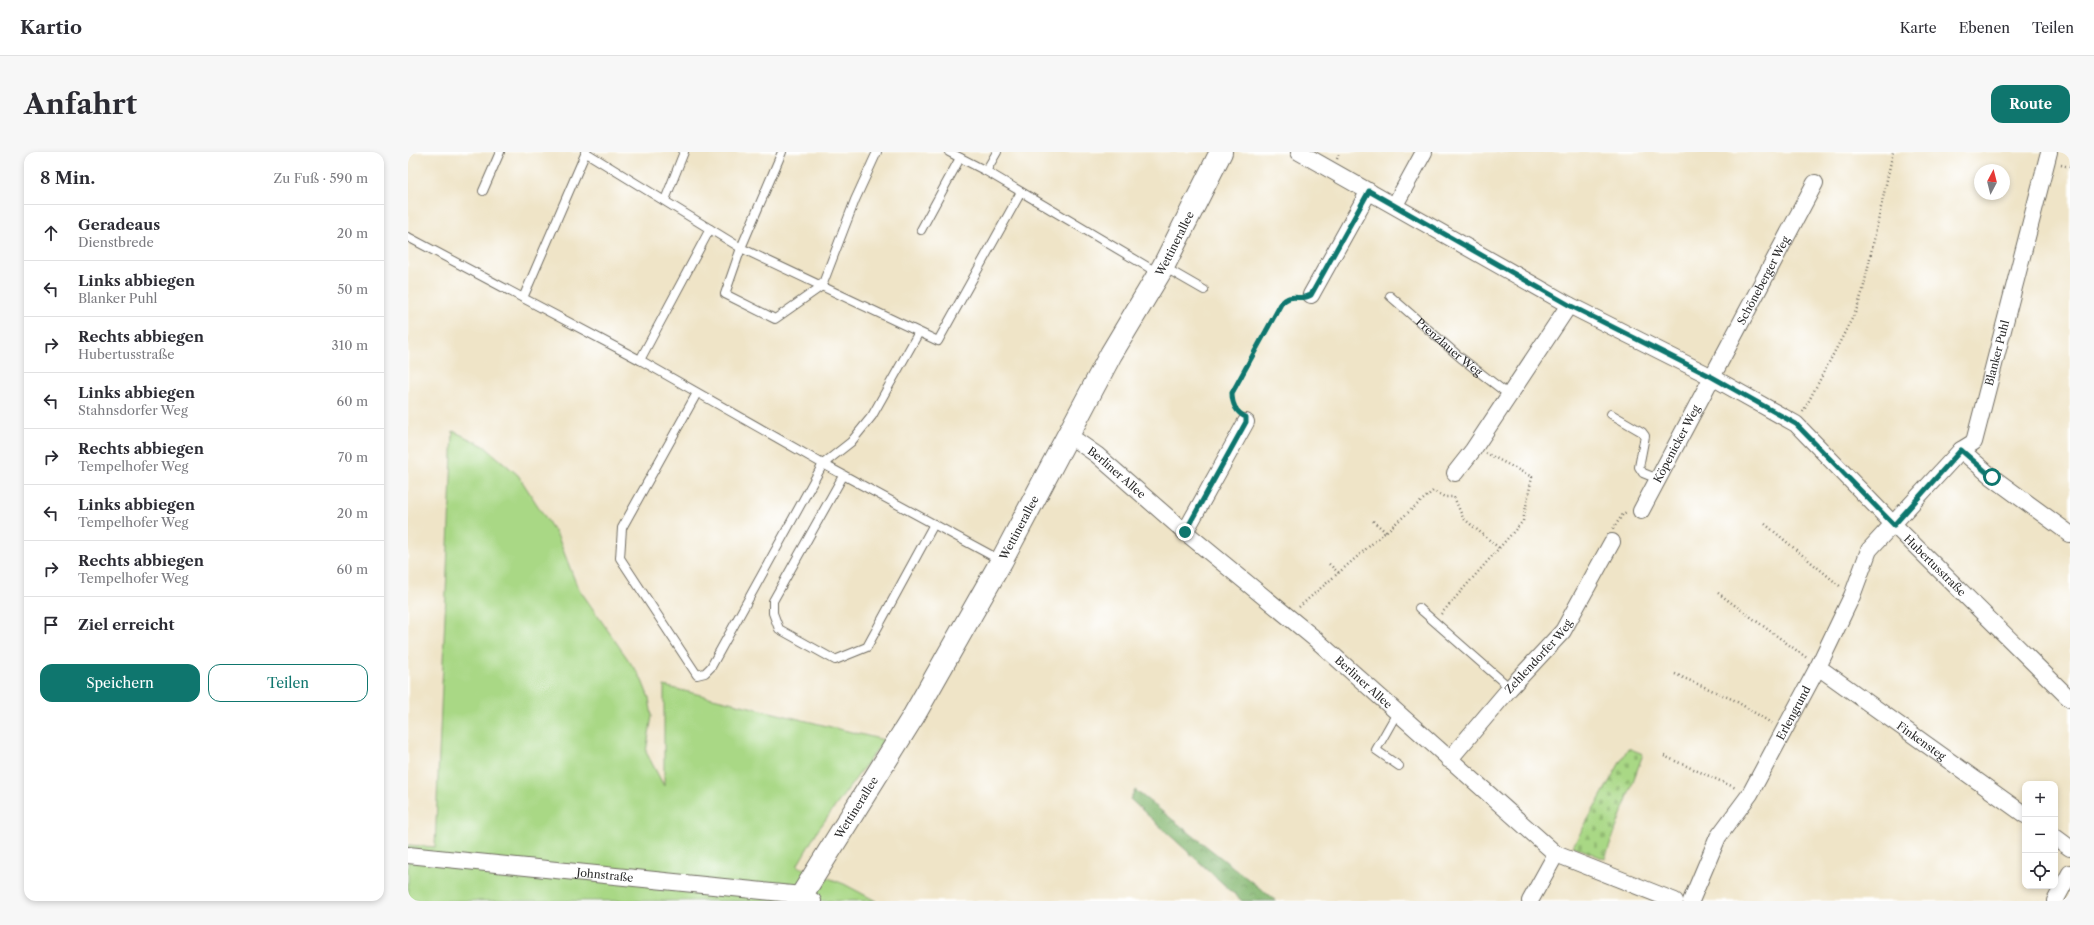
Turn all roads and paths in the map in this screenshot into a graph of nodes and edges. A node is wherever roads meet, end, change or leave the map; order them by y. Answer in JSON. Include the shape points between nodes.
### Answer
{"nodes":[{"id":1,"x":500,"y":152,"type":"edge"},
{"id":2,"x":586,"y":152,"type":"edge"},
{"id":3,"x":684,"y":152,"type":"edge"},
{"id":4,"x":782,"y":152,"type":"edge"},
{"id":5,"x":877,"y":152,"type":"edge"},
{"id":6,"x":949,"y":152,"type":"edge"},
{"id":7,"x":997,"y":152,"type":"edge"},
{"id":8,"x":1221,"y":152,"type":"edge"},
{"id":9,"x":1299,"y":152,"type":"edge"},
{"id":10,"x":1424,"y":152,"type":"edge"},
{"id":11,"x":1893,"y":152,"type":"edge"},
{"id":12,"x":2049,"y":152,"type":"edge"},
{"id":13,"x":960,"y":158,"type":"junction"},
{"id":14,"x":986,"y":172,"type":"junction"},
{"id":15,"x":1815,"y":183,"type":"dead end"},
{"id":16,"x":484,"y":191,"type":"dead end"},
{"id":17,"x":1369,"y":191,"type":"junction"},
{"id":18,"x":1020,"y":192,"type":"junction"},
{"id":19,"x":665,"y":200,"type":"junction"},
{"id":20,"x":1395,"y":205,"type":"junction"},
{"id":21,"x":710,"y":229,"type":"junction"},
{"id":22,"x":921,"y":230,"type":"dead end"},
{"id":23,"x":408,"y":237,"type":"edge"},
{"id":24,"x":741,"y":248,"type":"junction"},
{"id":25,"x":1161,"y":270,"type":"junction"},
{"id":26,"x":822,"y":286,"type":"junction"},
{"id":27,"x":1204,"y":290,"type":"dead end"},
{"id":28,"x":1311,"y":295,"type":"joint"},
{"id":29,"x":1390,"y":296,"type":"dead end"},
{"id":30,"x":523,"y":298,"type":"junction"},
{"id":31,"x":1569,"y":305,"type":"junction"},
{"id":32,"x":919,"y":332,"type":"junction"},
{"id":33,"x":640,"y":360,"type":"junction"},
{"id":34,"x":1712,"y":377,"type":"junction"},
{"id":35,"x":697,"y":393,"type":"junction"},
{"id":36,"x":1509,"y":395,"type":"junction"},
{"id":37,"x":1611,"y":414,"type":"dead end"},
{"id":38,"x":1246,"y":422,"type":"joint"},
{"id":39,"x":1796,"y":424,"type":"junction"},
{"id":40,"x":1067,"y":434,"type":"junction"},
{"id":41,"x":1475,"y":447,"type":"junction"},
{"id":42,"x":1961,"y":450,"type":"junction"},
{"id":43,"x":822,"y":464,"type":"junction"},
{"id":44,"x":1455,"y":473,"type":"dead end"},
{"id":45,"x":843,"y":476,"type":"junction"},
{"id":46,"x":1658,"y":479,"type":"junction"},
{"id":47,"x":1641,"y":511,"type":"dead end"},
{"id":48,"x":1373,"y":521,"type":"dead end"},
{"id":49,"x":1617,"y":522,"type":"dead end"},
{"id":50,"x":934,"y":524,"type":"junction"},
{"id":51,"x":1765,"y":524,"type":"dead end"},
{"id":52,"x":1894,"y":525,"type":"junction"},
{"id":53,"x":1185,"y":532,"type":"junction"},
{"id":54,"x":1386,"y":533,"type":"junction"},
{"id":55,"x":1613,"y":534,"type":"joint"},
{"id":56,"x":2070,"y":534,"type":"edge"},
{"id":57,"x":1499,"y":548,"type":"junction"},
{"id":58,"x":1002,"y":560,"type":"junction"},
{"id":59,"x":1329,"y":564,"type":"dead end"},
{"id":60,"x":1339,"y":573,"type":"junction"},
{"id":61,"x":1718,"y":592,"type":"dead end"},
{"id":62,"x":1852,"y":596,"type":"junction"},
{"id":63,"x":1419,"y":608,"type":"dead end"},
{"id":64,"x":1287,"y":616,"type":"junction"},
{"id":65,"x":1435,"y":621,"type":"junction"},
{"id":66,"x":1818,"y":667,"type":"junction"},
{"id":67,"x":1675,"y":674,"type":"dead end"},
{"id":68,"x":1510,"y":688,"type":"junction"},
{"id":69,"x":2070,"y":699,"type":"edge"},
{"id":70,"x":1397,"y":713,"type":"junction"},
{"id":71,"x":1784,"y":731,"type":"junction"},
{"id":72,"x":1664,"y":756,"type":"dead end"},
{"id":73,"x":1449,"y":760,"type":"junction"},
{"id":74,"x":1399,"y":766,"type":"dead end"},
{"id":75,"x":1750,"y":794,"type":"junction"},
{"id":76,"x":2022,"y":813,"type":"edge"},
{"id":77,"x":2058,"y":839,"type":"edge"},
{"id":78,"x":2070,"y":848,"type":"edge"},
{"id":79,"x":1556,"y":854,"type":"junction"},
{"id":80,"x":408,"y":855,"type":"edge"},
{"id":81,"x":2070,"y":873,"type":"edge"},
{"id":82,"x":804,"y":899,"type":"edge"},
{"id":83,"x":1530,"y":901,"type":"edge"},
{"id":84,"x":1675,"y":901,"type":"edge"},
{"id":85,"x":1690,"y":901,"type":"edge"},
{"id":86,"x":2056,"y":901,"type":"edge"}],
"edges":[{"from":1,"to":16,"type":"lane"},
{"from":2,"to":19,"type":"lane"},
{"from":2,"to":30,"type":"lane"},
{"from":3,"to":19,"type":"lane"},
{"from":4,"to":24,"type":"lane"},
{"from":5,"to":26,"type":"lane","via":[[855,200]]},
{"from":6,"to":13,"type":"lane"},
{"from":7,"to":14,"type":"lane"},
{"from":8,"to":25,"type":"street","name":"Wettinerallee"},
{"from":9,"to":17,"type":"street","name":"Hubertusstraße"},
{"from":10,"to":20,"type":"street"},
{"from":11,"to":39,"type":"path","via":[[1863,290],[1856,311]]},
{"from":12,"to":42,"type":"street","name":"Blanker Puhl","via":[[1974,442]]},
{"from":13,"to":14,"type":"lane"},
{"from":13,"to":22,"type":"lane"},
{"from":14,"to":18,"type":"lane"},
{"from":15,"to":34,"type":"street","name":"Schöneberger Weg"},
{"from":17,"to":20,"type":"street","name":"Hubertusstraße"},
{"from":17,"to":28,"type":"street"},
{"from":18,"to":25,"type":"lane"},
{"from":18,"to":32,"type":"lane","via":[[938,341]]},
{"from":19,"to":21,"type":"lane"},
{"from":20,"to":31,"type":"street","name":"Hubertusstraße"},
{"from":21,"to":24,"type":"lane"},
{"from":21,"to":33,"type":"lane"},
{"from":23,"to":30,"type":"lane"},
{"from":24,"to":26,"type":"lane"},
{"from":24,"to":26,"type":"lane","via":[[725,294],[775,319]]},
{"from":25,"to":27,"type":"lane"},
{"from":25,"to":40,"type":"street","name":"Wettinerallee"},
{"from":26,"to":32,"type":"lane"},
{"from":28,"to":38,"type":"path","via":[[1305,298],[1286,298],[1281,304],[1232,393],[1232,400],[1237,410],[1246,417]]},
{"from":29,"to":36,"type":"lane","name":"Prenzlauer Weg","via":[[1461,358]]},
{"from":30,"to":33,"type":"lane"},
{"from":31,"to":34,"type":"street","name":"Hubertusstraße"},
{"from":31,"to":36,"type":"street"},
{"from":32,"to":43,"type":"lane","via":[[872,416],[851,442]]},
{"from":33,"to":35,"type":"lane"},
{"from":34,"to":39,"type":"street","name":"Hubertusstraße"},
{"from":34,"to":46,"type":"street","name":"Köpenicker Weg"},
{"from":35,"to":43,"type":"lane"},
{"from":35,"to":43,"type":"lane","via":[[622,528],[620,558],[697,675],[706,673],[711,667]]},
{"from":36,"to":41,"type":"street"},
{"from":37,"to":46,"type":"lane","via":[[1645,436],[1639,467],[1643,473]]},
{"from":38,"to":53,"type":"street"},
{"from":39,"to":52,"type":"street","name":"Hubertusstraße"},
{"from":40,"to":53,"type":"street","name":"Berliner Allee","via":[[1097,455]]},
{"from":40,"to":58,"type":"street","name":"Wettinerallee"},
{"from":41,"to":44,"type":"street"},
{"from":41,"to":57,"type":"path","via":[[1532,476],[1523,521]]},
{"from":42,"to":52,"type":"street","name":"Blanker Puhl"},
{"from":42,"to":56,"type":"street","via":[[1992,477]]},
{"from":43,"to":45,"type":"lane"},
{"from":45,"to":50,"type":"lane"},
{"from":45,"to":50,"type":"lane","via":[[773,601],[773,613],[780,629],[835,660],[868,647]]},
{"from":46,"to":47,"type":"street","name":"Köpenicker Weg"},
{"from":48,"to":54,"type":"path"},
{"from":49,"to":55,"type":"path"},
{"from":50,"to":58,"type":"lane"},
{"from":51,"to":62,"type":"path"},
{"from":52,"to":62,"type":"street","name":"Erlengrund","via":[[1879,537],[1869,550]]},
{"from":52,"to":69,"type":"street","name":"Hubertusstraße"},
{"from":53,"to":64,"type":"street","name":"Berliner Allee"},
{"from":54,"to":57,"type":"path","via":[[1433,491],[1454,497],[1463,518]]},
{"from":54,"to":60,"type":"path"},
{"from":55,"to":68,"type":"street","name":"Zehlendorfer Weg","via":[[1563,631]]},
{"from":57,"to":65,"type":"path"},
{"from":58,"to":82,"type":"street","name":"Wettinerallee","via":[[913,717]]},
{"from":59,"to":60,"type":"path"},
{"from":60,"to":64,"type":"path"},
{"from":61,"to":66,"type":"path"},
{"from":62,"to":66,"type":"street","name":"Erlengrund"},
{"from":63,"to":65,"type":"lane"},
{"from":64,"to":70,"type":"street","name":"Berliner Allee"},
{"from":65,"to":68,"type":"lane"},
{"from":66,"to":71,"type":"street","name":"Erlengrund"},
{"from":66,"to":76,"type":"street","name":"Finkensteg"},
{"from":67,"to":71,"type":"path","via":[[1734,700]]},
{"from":68,"to":73,"type":"street","name":"Zehlendorfer Weg"},
{"from":70,"to":73,"type":"street","name":"Berliner Allee"},
{"from":70,"to":74,"type":"lane","via":[[1376,750]]},
{"from":71,"to":75,"type":"street","name":"Erlengrund"},
{"from":72,"to":75,"type":"path"},
{"from":73,"to":79,"type":"street","name":"Berliner Allee"},
{"from":75,"to":85,"type":"street","name":"Erlengrund","via":[[1718,837]]},
{"from":77,"to":78,"type":"street"},
{"from":79,"to":83,"type":"street"},
{"from":79,"to":84,"type":"street","name":"Berliner Allee"},
{"from":80,"to":82,"type":"street","name":"Johnstraße"},
{"from":81,"to":86,"type":"street"}]}
